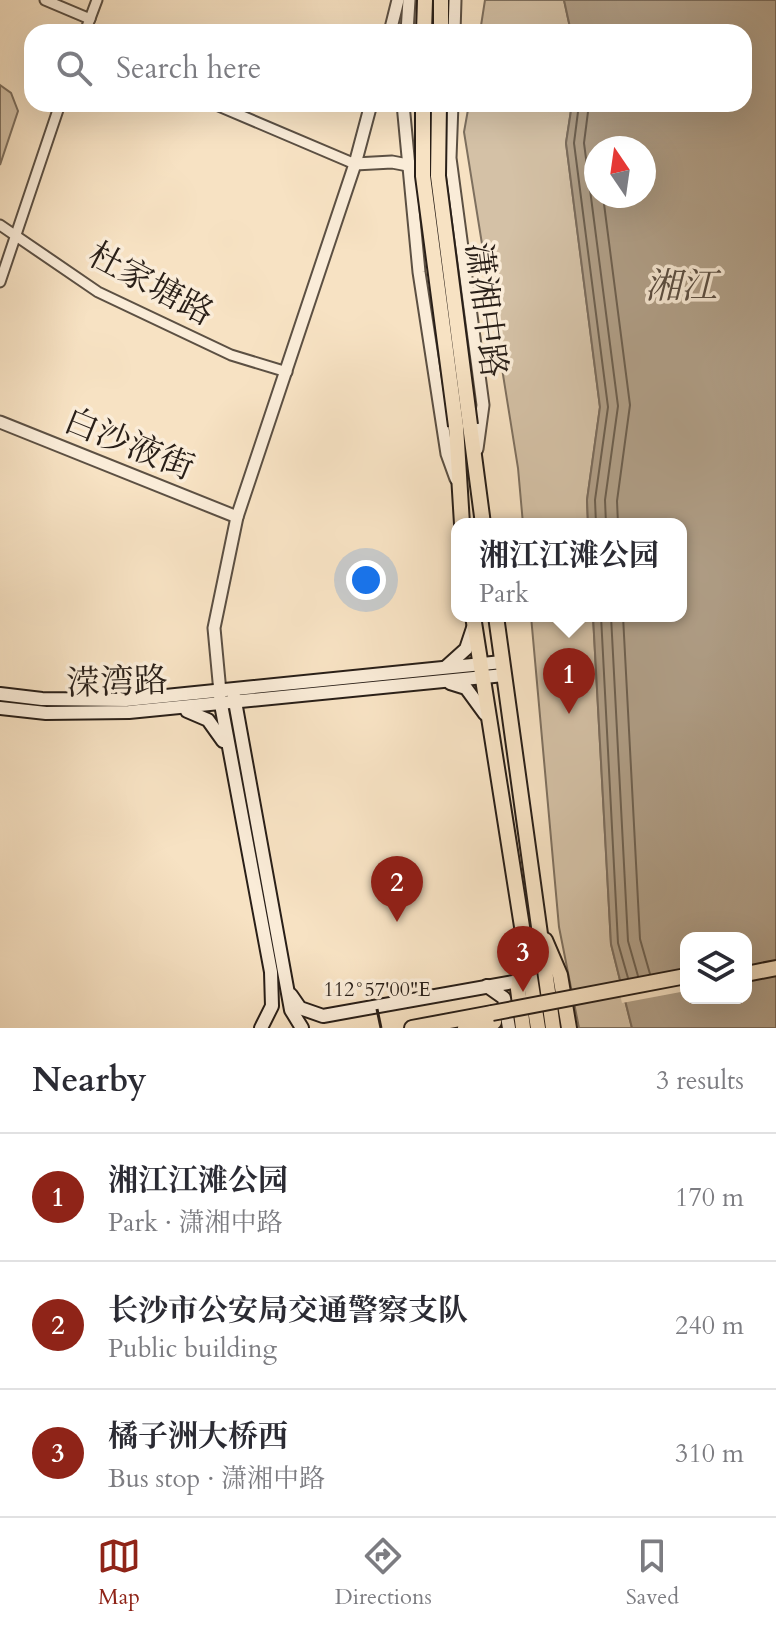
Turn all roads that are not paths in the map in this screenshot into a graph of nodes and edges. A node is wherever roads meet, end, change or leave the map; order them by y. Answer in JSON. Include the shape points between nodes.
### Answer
{"nodes":[{"id":1,"x":45,"y":0,"type":"edge"},
{"id":2,"x":97,"y":0,"type":"edge"},
{"id":3,"x":398,"y":0,"type":"edge"},
{"id":4,"x":409,"y":0,"type":"edge"},
{"id":5,"x":425,"y":0,"type":"edge"},
{"id":6,"x":441,"y":0,"type":"edge"},
{"id":7,"x":455,"y":0,"type":"edge"},
{"id":8,"x":90,"y":19,"type":"junction"},
{"id":9,"x":88,"y":24,"type":"edge"},
{"id":10,"x":392,"y":24,"type":"edge"},
{"id":11,"x":408,"y":24,"type":"edge"},
{"id":12,"x":424,"y":24,"type":"edge"},
{"id":13,"x":441,"y":24,"type":"edge"},
{"id":14,"x":454,"y":24,"type":"edge"},
{"id":15,"x":57,"y":112,"type":"edge"},
{"id":16,"x":233,"y":112,"type":"edge"},
{"id":17,"x":369,"y":112,"type":"edge"},
{"id":18,"x":404,"y":112,"type":"edge"},
{"id":19,"x":423,"y":112,"type":"edge"},
{"id":20,"x":439,"y":112,"type":"edge"},
{"id":21,"x":452,"y":112,"type":"edge"},
{"id":22,"x":450,"y":158,"type":"junction"},
{"id":23,"x":355,"y":164,"type":"junction"},
{"id":24,"x":408,"y":167,"type":"junction"},
{"id":25,"x":0,"y":225,"type":"edge"},
{"id":26,"x":16,"y":234,"type":"junction"},
{"id":27,"x":0,"y":282,"type":"edge"},
{"id":28,"x":287,"y":372,"type":"junction"},
{"id":29,"x":0,"y":422,"type":"edge"},
{"id":30,"x":463,"y":425,"type":"junction"},
{"id":31,"x":475,"y":462,"type":"junction"},
{"id":32,"x":459,"y":488,"type":"junction"},
{"id":33,"x":237,"y":517,"type":"junction"},
{"id":34,"x":462,"y":518,"type":"edge"},
{"id":35,"x":482,"y":518,"type":"edge"},
{"id":36,"x":472,"y":622,"type":"edge"},
{"id":37,"x":474,"y":622,"type":"edge"},
{"id":38,"x":497,"y":622,"type":"edge"},
{"id":39,"x":503,"y":669,"type":"junction"},
{"id":40,"x":481,"y":671,"type":"junction"},
{"id":41,"x":435,"y":676,"type":"junction"},
{"id":42,"x":0,"y":694,"type":"edge"},
{"id":43,"x":227,"y":697,"type":"junction"},
{"id":44,"x":269,"y":699,"type":"junction"},
{"id":45,"x":0,"y":708,"type":"edge"},
{"id":46,"x":168,"y":709,"type":"junction"},
{"id":47,"x":489,"y":722,"type":"junction"},
{"id":48,"x":242,"y":736,"type":"junction"},
{"id":49,"x":228,"y":751,"type":"junction"},
{"id":50,"x":539,"y":928,"type":"junction"},
{"id":51,"x":524,"y":936,"type":"junction"},
{"id":52,"x":776,"y":959,"type":"edge"},
{"id":53,"x":752,"y":964,"type":"edge"},
{"id":54,"x":776,"y":968,"type":"edge"},
{"id":55,"x":752,"y":973,"type":"edge"},
{"id":56,"x":680,"y":977,"type":"edge"},
{"id":57,"x":519,"y":981,"type":"junction"},
{"id":58,"x":487,"y":986,"type":"junction"},
{"id":59,"x":680,"y":987,"type":"edge"},
{"id":60,"x":287,"y":988,"type":"junction"},
{"id":61,"x":498,"y":1021,"type":"edge"},
{"id":62,"x":261,"y":1028,"type":"edge"},
{"id":63,"x":302,"y":1028,"type":"edge"},
{"id":64,"x":412,"y":1028,"type":"edge"},
{"id":65,"x":465,"y":1028,"type":"edge"},
{"id":66,"x":523,"y":1028,"type":"edge"},
{"id":67,"x":538,"y":1028,"type":"edge"},
{"id":68,"x":553,"y":1028,"type":"edge"},
{"id":69,"x":569,"y":1028,"type":"edge"}],
"edges":[{"from":1,"to":8,"type":"street"},
{"from":2,"to":8,"type":"street"},
{"from":3,"to":10,"type":"street"},
{"from":4,"to":11,"type":"street"},
{"from":5,"to":12,"type":"main road"},
{"from":6,"to":13,"type":"main road"},
{"from":7,"to":14,"type":"street"},
{"from":8,"to":9,"type":"street"},
{"from":15,"to":26,"type":"street"},
{"from":16,"to":23,"type":"street"},
{"from":17,"to":23,"type":"street"},
{"from":18,"to":24,"type":"street"},
{"from":19,"to":30,"type":"main road","name":"潇湘中路","bridge":true,"via":[[423,176]]},
{"from":20,"to":30,"type":"main road","name":"潇湘中路","bridge":true,"via":[[438,176]]},
{"from":21,"to":22,"type":"street"},
{"from":22,"to":24,"type":"street"},
{"from":22,"to":31,"type":"street","via":[[483,405]]},
{"from":23,"to":24,"type":"street","via":[[392,162]]},
{"from":23,"to":28,"type":"street"},
{"from":24,"to":32,"type":"street","via":[[447,454]]},
{"from":25,"to":26,"type":"street","name":"杜家塘路"},
{"from":26,"to":27,"type":"street"},
{"from":26,"to":28,"type":"street","name":"杜家塘路","via":[[98,292],[231,355]]},
{"from":28,"to":33,"type":"street"},
{"from":29,"to":33,"type":"street","name":"白沙液街"},
{"from":30,"to":31,"type":"main road","name":"潇湘中路"},
{"from":30,"to":32,"type":"main road","name":"潇湘中路"},
{"from":31,"to":35,"type":"main road","name":"潇湘中路"},
{"from":32,"to":34,"type":"main road","name":"潇湘中路"},
{"from":33,"to":43,"type":"street","via":[[214,628]]},
{"from":36,"to":41,"type":"main road","via":[[466,649]]},
{"from":37,"to":40,"type":"main road"},
{"from":38,"to":39,"type":"main road"},
{"from":39,"to":40,"type":"main road"},
{"from":39,"to":50,"type":"main road"},
{"from":40,"to":41,"type":"main road"},
{"from":40,"to":47,"type":"main road"},
{"from":41,"to":43,"type":"main road"},
{"from":41,"to":44,"type":"main road"},
{"from":41,"to":47,"type":"main road","via":[[466,688]]},
{"from":42,"to":43,"type":"main road","via":[[42,699]]},
{"from":43,"to":44,"type":"main road"},
{"from":43,"to":46,"type":"main road","name":"溁湾路"},
{"from":43,"to":48,"type":"main road"},
{"from":43,"to":49,"type":"main road"},
{"from":44,"to":48,"type":"main road","via":[[246,711]]},
{"from":45,"to":46,"type":"main road","name":"溁湾路","via":[[93,714]]},
{"from":46,"to":49,"type":"main road","via":[[201,715]]},
{"from":47,"to":51,"type":"main road"},
{"from":48,"to":60,"type":"main road"},
{"from":49,"to":62,"type":"main road","via":[[271,972],[272,1006]]},
{"from":50,"to":68,"type":"main road"},
{"from":50,"to":69,"type":"main road","via":[[560,975]]},
{"from":51,"to":57,"type":"main road"},
{"from":51,"to":67,"type":"main road"},
{"from":52,"to":53,"type":"main road"},
{"from":54,"to":55,"type":"main road"},
{"from":56,"to":61,"type":"main road","bridge":true},
{"from":57,"to":58,"type":"main road"},
{"from":57,"to":66,"type":"main road"},
{"from":58,"to":60,"type":"main road","via":[[323,1016],[300,1008]]},
{"from":58,"to":61,"type":"main road","via":[[504,998]]},
{"from":59,"to":61,"type":"main road"},
{"from":60,"to":63,"type":"main road"},
{"from":61,"to":64,"type":"main road"},
{"from":61,"to":65,"type":"main road"}]}
